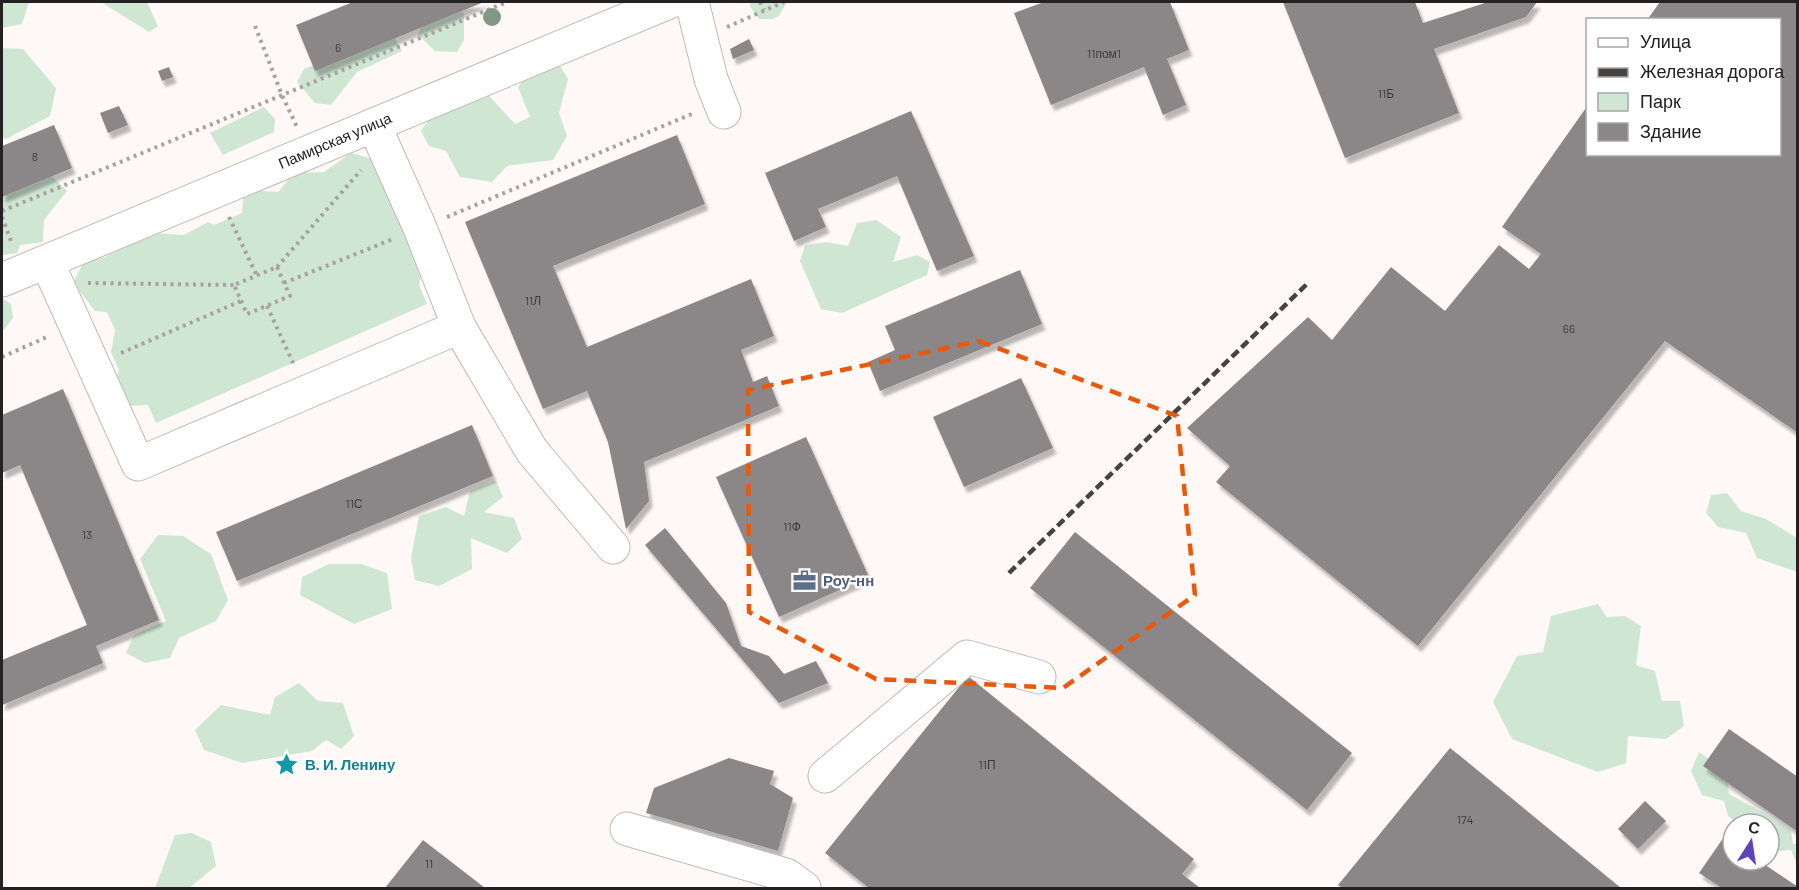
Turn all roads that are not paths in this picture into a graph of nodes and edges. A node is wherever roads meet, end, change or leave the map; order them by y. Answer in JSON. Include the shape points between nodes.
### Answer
{"nodes":[{"id":1,"x":669,"y":2,"type":"edge"},
{"id":2,"x":692,"y":2,"type":"edge"},
{"id":3,"x":722,"y":107,"type":"road end"},
{"id":4,"x":379,"y":135,"type":"junction"},
{"id":5,"x":51,"y":272,"type":"junction"},
{"id":6,"x":2,"y":280,"type":"edge"},
{"id":7,"x":459,"y":327,"type":"junction"},
{"id":8,"x":613,"y":547,"type":"dead end"},
{"id":9,"x":1039,"y":676,"type":"dead end"},
{"id":10,"x":825,"y":776,"type":"dead end"},
{"id":11,"x":627,"y":829,"type":"dead end"},
{"id":12,"x":804,"y":888,"type":"edge"}],
"edges":[{"from":1,"to":4,"type":"street","name":"Памирская улица"},
{"from":2,"to":3,"type":"street"},
{"from":4,"to":5,"type":"street","name":"Памирская улица","via":[[309,152]]},
{"from":4,"to":7,"type":"street"},
{"from":5,"to":6,"type":"street","name":"Памирская улица"},
{"from":5,"to":7,"type":"street","via":[[138,464]]},
{"from":7,"to":8,"type":"street","via":[[532,451]]},
{"from":9,"to":10,"type":"street","via":[[966,657]]},
{"from":11,"to":12,"type":"street","via":[[786,875]]}]}
